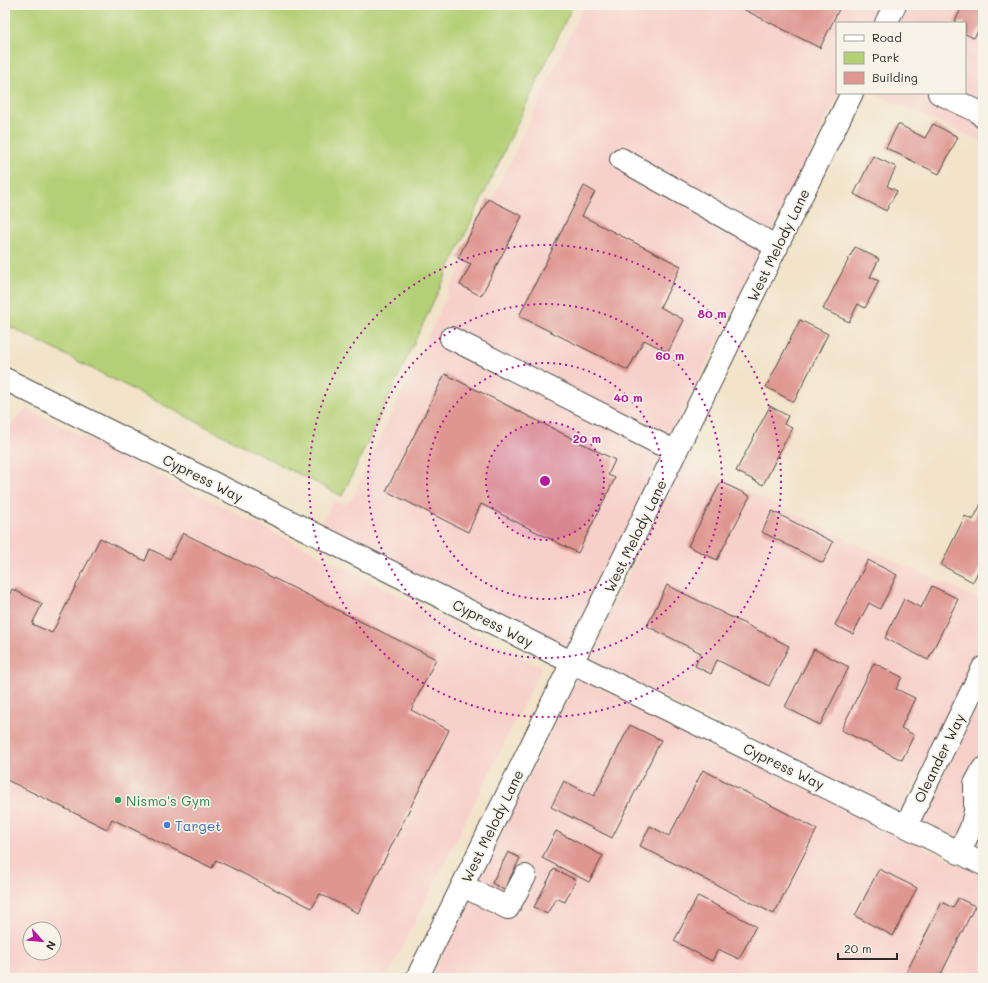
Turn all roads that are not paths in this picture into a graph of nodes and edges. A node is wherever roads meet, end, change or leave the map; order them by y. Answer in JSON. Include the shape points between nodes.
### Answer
{"nodes":[{"id":1,"x":895,"y":5,"type":"edge"},
{"id":2,"x":886,"y":22,"type":"edge"},
{"id":3,"x":852,"y":94,"type":"edge"},
{"id":4,"x":941,"y":94,"type":"edge"},
{"id":5,"x":983,"y":117,"type":"edge"},
{"id":6,"x":621,"y":158,"type":"dead end"},
{"id":7,"x":777,"y":247,"type":"junction"},
{"id":8,"x":451,"y":338,"type":"dead end"},
{"id":9,"x":5,"y":379,"type":"edge"},
{"id":10,"x":676,"y":452,"type":"junction"},
{"id":11,"x":573,"y":663,"type":"junction"},
{"id":12,"x":983,"y":668,"type":"edge"},
{"id":13,"x":983,"y":769,"type":"edge"},
{"id":14,"x":906,"y":826,"type":"junction"},
{"id":15,"x":959,"y":853,"type":"junction"},
{"id":16,"x":983,"y":864,"type":"edge"},
{"id":17,"x":524,"y":876,"type":"dead end"},
{"id":18,"x":463,"y":886,"type":"junction"},
{"id":19,"x":417,"y":978,"type":"edge"}],
"edges":[{"from":1,"to":2,"type":"street"},
{"from":3,"to":7,"type":"street","name":"West Melody Lane"},
{"from":4,"to":5,"type":"street","via":[[979,112]]},
{"from":6,"to":7,"type":"street"},
{"from":7,"to":10,"type":"street","name":"West Melody Lane"},
{"from":8,"to":10,"type":"street"},
{"from":9,"to":11,"type":"street","name":"Cypress Way"},
{"from":10,"to":11,"type":"street","name":"West Melody Lane"},
{"from":11,"to":14,"type":"street","name":"Cypress Way"},
{"from":11,"to":18,"type":"street","name":"West Melody Lane"},
{"from":12,"to":14,"type":"street","name":"Oleander Way"},
{"from":13,"to":15,"type":"street","via":[[976,784],[975,812],[971,828]]},
{"from":14,"to":15,"type":"street","name":"Cypress Way"},
{"from":15,"to":16,"type":"street","name":"Cypress Way"},
{"from":17,"to":18,"type":"street","via":[[508,908]]},
{"from":18,"to":19,"type":"street","name":"West Melody Lane"}]}
